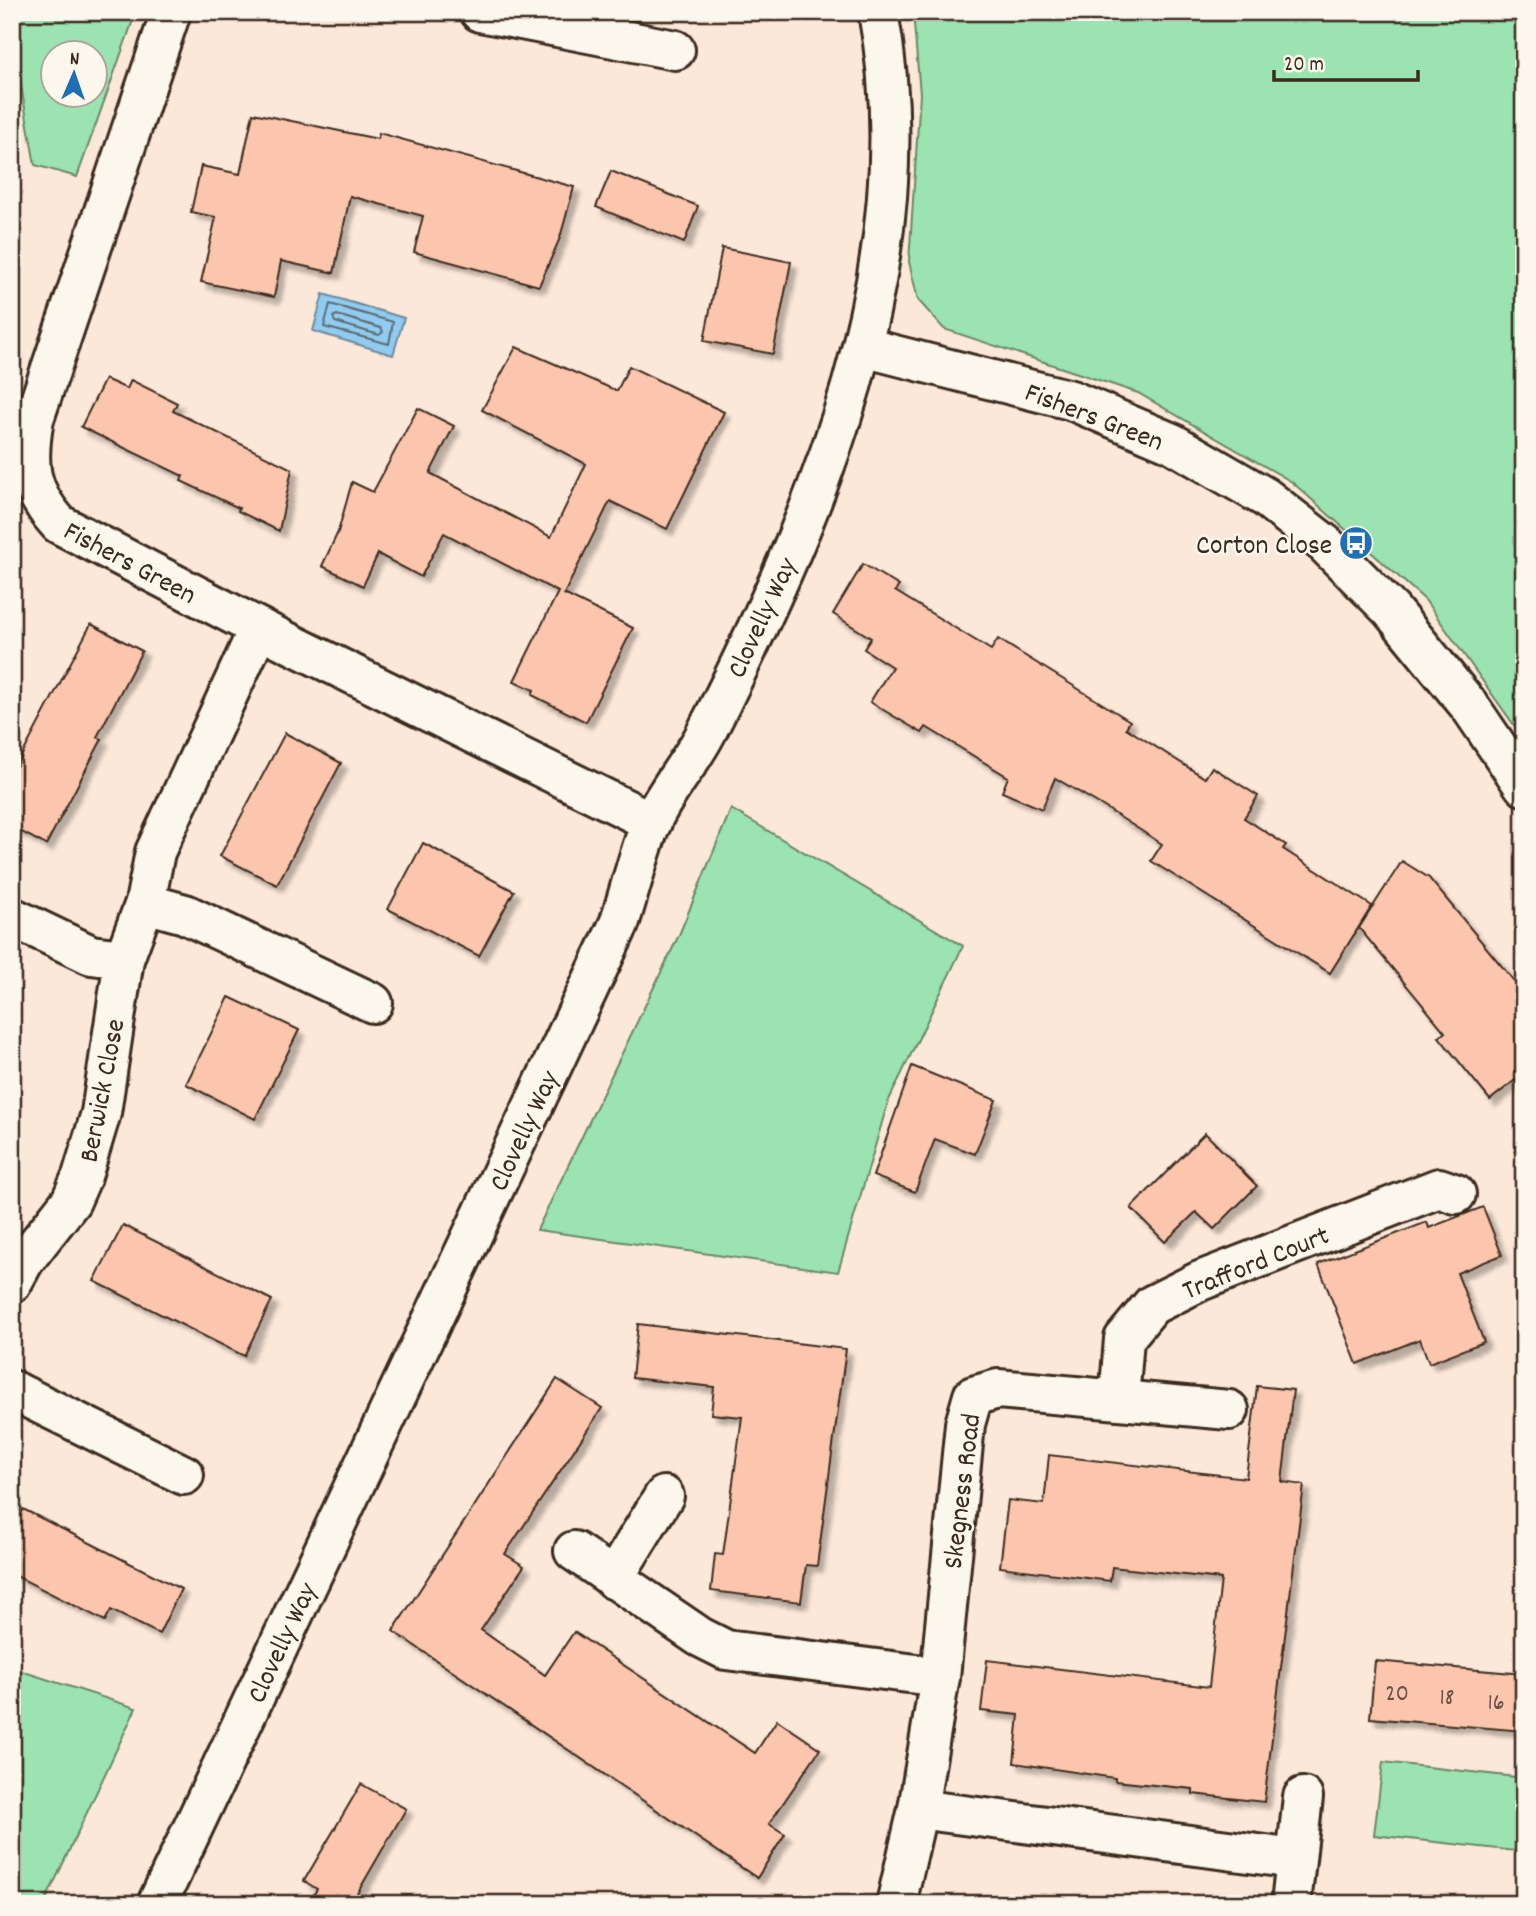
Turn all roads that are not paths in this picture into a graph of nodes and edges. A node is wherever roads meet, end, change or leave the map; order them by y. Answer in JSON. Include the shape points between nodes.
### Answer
{"nodes":[{"id":1,"x":171,"y":12,"type":"edge"},
{"id":2,"x":480,"y":12,"type":"edge"},
{"id":3,"x":878,"y":12,"type":"edge"},
{"id":4,"x":675,"y":50,"type":"dead end"},
{"id":5,"x":863,"y":347,"type":"junction"},
{"id":6,"x":259,"y":628,"type":"junction"},
{"id":7,"x":1524,"y":786,"type":"edge"},
{"id":8,"x":652,"y":822,"type":"junction"},
{"id":9,"x":145,"y":903,"type":"junction"},
{"id":10,"x":12,"y":917,"type":"edge"},
{"id":11,"x":124,"y":959,"type":"junction"},
{"id":12,"x":373,"y":1003,"type":"dead end"},
{"id":13,"x":1456,"y":1194,"type":"dead end"},
{"id":14,"x":12,"y":1283,"type":"edge"},
{"id":15,"x":12,"y":1390,"type":"edge"},
{"id":16,"x":1119,"y":1400,"type":"junction"},
{"id":17,"x":1229,"y":1410,"type":"dead end"},
{"id":18,"x":184,"y":1475,"type":"dead end"},
{"id":19,"x":664,"y":1496,"type":"dead end"},
{"id":20,"x":574,"y":1551,"type":"dead end"},
{"id":21,"x":613,"y":1579,"type":"junction"},
{"id":22,"x":940,"y":1677,"type":"junction"},
{"id":23,"x":1303,"y":1797,"type":"dead end"},
{"id":24,"x":918,"y":1810,"type":"junction"},
{"id":25,"x":1295,"y":1860,"type":"junction"},
{"id":26,"x":157,"y":1904,"type":"edge"},
{"id":27,"x":896,"y":1904,"type":"edge"},
{"id":28,"x":1292,"y":1904,"type":"edge"}],
"edges":[{"from":1,"to":6,"type":"street","name":"Fishers Green","via":[[34,419],[28,449],[40,504],[59,524]]},
{"from":2,"to":4,"type":"street"},
{"from":3,"to":5,"type":"street","via":[[888,93],[889,163],[880,256]]},
{"from":5,"to":7,"type":"street","name":"Fishers Green","via":[[1071,400],[1172,443],[1265,497],[1325,544],[1391,610],[1471,708]]},
{"from":5,"to":8,"type":"street","name":"Clovelly Way","via":[[816,498],[705,734]]},
{"from":6,"to":8,"type":"street","name":"Fishers Green"},
{"from":6,"to":9,"type":"street","name":"Berwick Close","via":[[155,852]]},
{"from":8,"to":26,"type":"street","name":"Clovelly Way","via":[[619,924]]},
{"from":9,"to":11,"type":"street","name":"Berwick Close"},
{"from":9,"to":12,"type":"street","via":[[185,914]]},
{"from":10,"to":11,"type":"street","via":[[90,955]]},
{"from":11,"to":14,"type":"street","name":"Berwick Close","via":[[101,1112],[82,1176],[71,1201]]},
{"from":13,"to":16,"type":"street","name":"Trafford Court","via":[[1439,1188],[1200,1281],[1152,1305],[1124,1339]]},
{"from":15,"to":18,"type":"street"},
{"from":16,"to":17,"type":"street","name":"Skegness Road"},
{"from":16,"to":22,"type":"street","name":"Skegness Road","via":[[998,1389],[973,1396],[965,1424]]},
{"from":19,"to":21,"type":"street"},
{"from":20,"to":21,"type":"street"},
{"from":21,"to":22,"type":"street","via":[[726,1650]]},
{"from":22,"to":24,"type":"street","name":"Skegness Road"},
{"from":23,"to":25,"type":"street"},
{"from":24,"to":25,"type":"street"},
{"from":24,"to":27,"type":"street","name":"Skegness Road"},
{"from":25,"to":28,"type":"street"}]}
